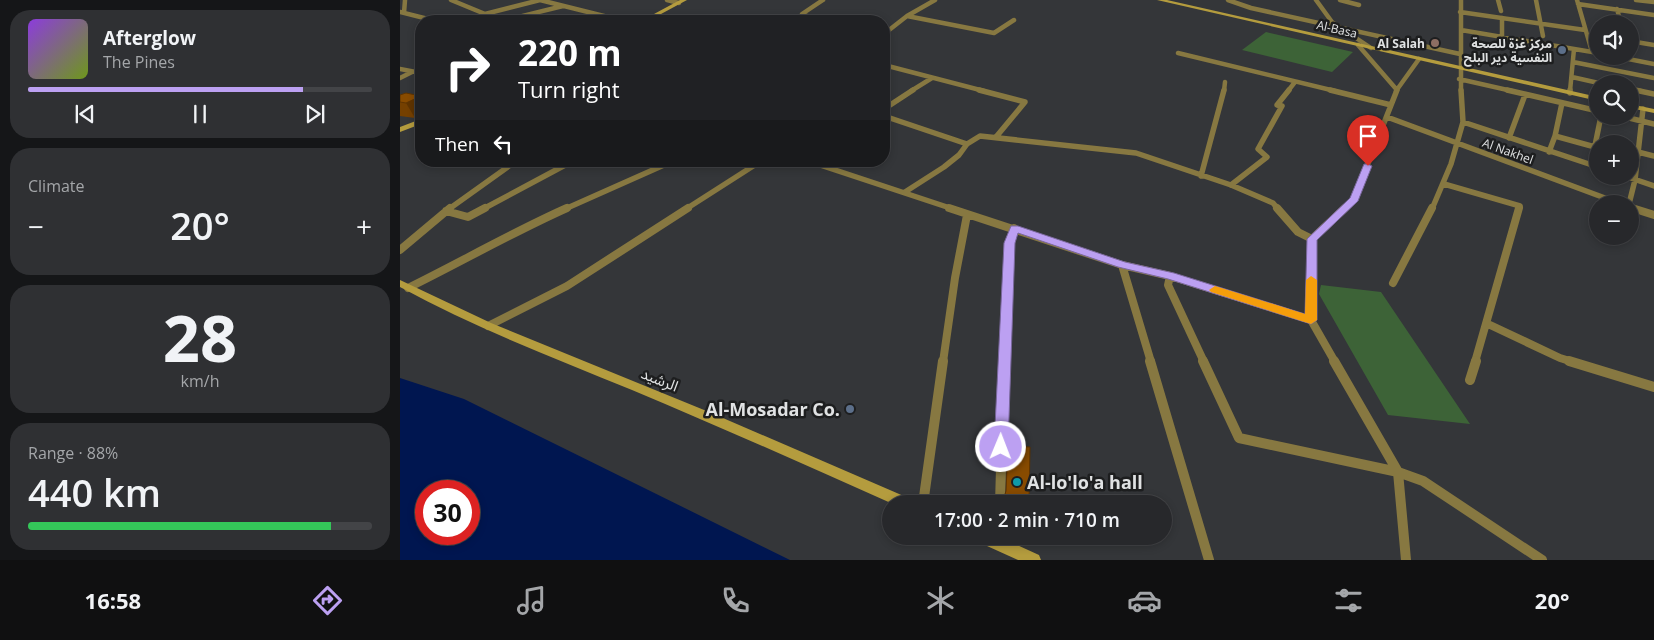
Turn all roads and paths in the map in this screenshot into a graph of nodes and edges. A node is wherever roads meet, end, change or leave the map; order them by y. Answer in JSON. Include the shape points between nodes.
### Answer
{"nodes":[{"id":1,"x":405,"y":0,"type":"edge"},
{"id":2,"x":451,"y":0,"type":"edge"},
{"id":3,"x":540,"y":0,"type":"edge"},
{"id":4,"x":667,"y":0,"type":"edge"},
{"id":5,"x":823,"y":0,"type":"edge"},
{"id":6,"x":935,"y":0,"type":"edge"},
{"id":7,"x":1160,"y":0,"type":"edge"},
{"id":8,"x":1228,"y":0,"type":"edge"},
{"id":9,"x":1316,"y":0,"type":"edge"},
{"id":10,"x":1340,"y":0,"type":"edge"},
{"id":11,"x":1461,"y":0,"type":"edge"},
{"id":12,"x":1498,"y":0,"type":"edge"},
{"id":13,"x":1536,"y":0,"type":"edge"},
{"id":14,"x":1636,"y":0,"type":"edge"},
{"id":15,"x":682,"y":1,"type":"edge"},
{"id":16,"x":1578,"y":2,"type":"edge"},
{"id":17,"x":1654,"y":2,"type":"edge"},
{"id":18,"x":1359,"y":5,"type":"dead end"},
{"id":19,"x":563,"y":6,"type":"junction"},
{"id":20,"x":1617,"y":10,"type":"junction"},
{"id":21,"x":1501,"y":11,"type":"dead end"},
{"id":22,"x":1460,"y":12,"type":"junction"},
{"id":23,"x":402,"y":13,"type":"edge"},
{"id":24,"x":1641,"y":13,"type":"junction"},
{"id":25,"x":485,"y":14,"type":"joint"},
{"id":26,"x":526,"y":15,"type":"edge"},
{"id":27,"x":600,"y":15,"type":"edge"},
{"id":28,"x":655,"y":15,"type":"edge"},
{"id":29,"x":805,"y":15,"type":"edge"},
{"id":30,"x":1618,"y":15,"type":"edge"},
{"id":31,"x":1654,"y":15,"type":"edge"},
{"id":32,"x":415,"y":16,"type":"edge"},
{"id":33,"x":907,"y":16,"type":"junction"},
{"id":34,"x":1502,"y":18,"type":"junction"},
{"id":35,"x":1014,"y":20,"type":"dead end"},
{"id":36,"x":1542,"y":23,"type":"junction"},
{"id":37,"x":1336,"y":27,"type":"junction"},
{"id":38,"x":890,"y":28,"type":"edge"},
{"id":39,"x":1461,"y":30,"type":"junction"},
{"id":40,"x":1585,"y":30,"type":"junction"},
{"id":41,"x":1502,"y":36,"type":"junction"},
{"id":42,"x":1543,"y":36,"type":"dead end"},
{"id":43,"x":1589,"y":39,"type":"edge"},
{"id":44,"x":1639,"y":42,"type":"edge"},
{"id":45,"x":1358,"y":45,"type":"junction"},
{"id":46,"x":1654,"y":45,"type":"edge"},
{"id":47,"x":1371,"y":48,"type":"junction"},
{"id":48,"x":1574,"y":49,"type":"junction"},
{"id":49,"x":1589,"y":52,"type":"edge"},
{"id":50,"x":1178,"y":53,"type":"dead end"},
{"id":51,"x":1460,"y":54,"type":"junction"},
{"id":52,"x":1419,"y":59,"type":"junction"},
{"id":53,"x":1639,"y":61,"type":"edge"},
{"id":54,"x":1573,"y":62,"type":"junction"},
{"id":55,"x":1654,"y":64,"type":"edge"},
{"id":56,"x":890,"y":67,"type":"edge"},
{"id":57,"x":1462,"y":68,"type":"junction"},
{"id":58,"x":400,"y":69,"type":"edge"},
{"id":59,"x":412,"y":72,"type":"junction"},
{"id":60,"x":415,"y":72,"type":"edge"},
{"id":61,"x":1572,"y":77,"type":"junction"},
{"id":62,"x":400,"y":78,"type":"edge"},
{"id":63,"x":932,"y":78,"type":"junction"},
{"id":64,"x":1654,"y":78,"type":"edge"},
{"id":65,"x":1459,"y":79,"type":"junction"},
{"id":66,"x":1589,"y":81,"type":"edge"},
{"id":67,"x":1226,"y":82,"type":"dead end"},
{"id":68,"x":1295,"y":82,"type":"junction"},
{"id":69,"x":1397,"y":90,"type":"junction"},
{"id":70,"x":1639,"y":91,"type":"edge"},
{"id":71,"x":1570,"y":93,"type":"junction"},
{"id":72,"x":1654,"y":94,"type":"edge"},
{"id":73,"x":1526,"y":95,"type":"junction"},
{"id":74,"x":1589,"y":97,"type":"edge"},
{"id":75,"x":1562,"y":103,"type":"junction"},
{"id":76,"x":890,"y":105,"type":"edge"},
{"id":77,"x":1391,"y":106,"type":"junction"},
{"id":78,"x":1639,"y":108,"type":"edge"},
{"id":79,"x":1589,"y":109,"type":"edge"},
{"id":80,"x":1643,"y":109,"type":"junction"},
{"id":81,"x":1654,"y":111,"type":"edge"},
{"id":82,"x":890,"y":118,"type":"edge"},
{"id":83,"x":1388,"y":118,"type":"junction"},
{"id":84,"x":1639,"y":120,"type":"edge"},
{"id":85,"x":1642,"y":121,"type":"junction"},
{"id":86,"x":1463,"y":122,"type":"junction"},
{"id":87,"x":415,"y":124,"type":"edge"},
{"id":88,"x":1654,"y":124,"type":"edge"},
{"id":89,"x":400,"y":130,"type":"edge"},
{"id":90,"x":1556,"y":136,"type":"junction"},
{"id":91,"x":996,"y":138,"type":"junction"},
{"id":92,"x":1509,"y":138,"type":"junction"},
{"id":93,"x":967,"y":144,"type":"junction"},
{"id":94,"x":1639,"y":144,"type":"edge"},
{"id":95,"x":1459,"y":145,"type":"junction"},
{"id":96,"x":1589,"y":145,"type":"edge"},
{"id":97,"x":1549,"y":152,"type":"junction"},
{"id":98,"x":1639,"y":152,"type":"edge"},
{"id":99,"x":1654,"y":156,"type":"edge"},
{"id":100,"x":1589,"y":164,"type":"edge"},
{"id":101,"x":508,"y":167,"type":"edge"},
{"id":102,"x":562,"y":167,"type":"edge"},
{"id":103,"x":659,"y":167,"type":"edge"},
{"id":104,"x":752,"y":167,"type":"edge"},
{"id":105,"x":827,"y":167,"type":"edge"},
{"id":106,"x":1201,"y":176,"type":"junction"},
{"id":107,"x":1639,"y":181,"type":"edge"},
{"id":108,"x":1444,"y":184,"type":"junction"},
{"id":109,"x":1231,"y":185,"type":"junction"},
{"id":110,"x":1654,"y":186,"type":"edge"},
{"id":111,"x":906,"y":192,"type":"junction"},
{"id":112,"x":1596,"y":195,"type":"edge"},
{"id":113,"x":1639,"y":209,"type":"edge"},
{"id":114,"x":446,"y":211,"type":"junction"},
{"id":115,"x":967,"y":215,"type":"junction"},
{"id":116,"x":1654,"y":215,"type":"edge"},
{"id":117,"x":1014,"y":228,"type":"junction"},
{"id":118,"x":1312,"y":239,"type":"junction"},
{"id":119,"x":400,"y":250,"type":"edge"},
{"id":120,"x":1122,"y":265,"type":"junction"},
{"id":121,"x":1170,"y":276,"type":"junction"},
{"id":122,"x":1393,"y":283,"type":"dead end"},
{"id":123,"x":404,"y":285,"type":"edge"},
{"id":124,"x":1311,"y":320,"type":"junction"},
{"id":125,"x":1488,"y":324,"type":"junction"},
{"id":126,"x":488,"y":326,"type":"junction"},
{"id":127,"x":1470,"y":380,"type":"dead end"},
{"id":128,"x":1654,"y":387,"type":"edge"},
{"id":129,"x":1398,"y":472,"type":"junction"},
{"id":130,"x":888,"y":495,"type":"edge"},
{"id":131,"x":923,"y":495,"type":"edge"},
{"id":132,"x":1000,"y":495,"type":"edge"},
{"id":133,"x":1008,"y":545,"type":"edge"},
{"id":134,"x":1034,"y":560,"type":"edge"},
{"id":135,"x":1209,"y":560,"type":"edge"},
{"id":136,"x":1406,"y":560,"type":"edge"},
{"id":137,"x":1542,"y":560,"type":"edge"}],
"edges":[{"from":1,"to":23,"type":"street"},
{"from":2,"to":25,"type":"street"},
{"from":3,"to":19,"type":"street"},
{"from":3,"to":25,"type":"street"},
{"from":4,"to":15,"type":"street"},
{"from":5,"to":29,"type":"street","via":[[809,7],[802,14]]},
{"from":6,"to":33,"type":"street"},
{"from":7,"to":45,"type":"street","name":"Al-Basa"},
{"from":8,"to":37,"type":"street"},
{"from":9,"to":37,"type":"street"},
{"from":10,"to":18,"type":"street"},
{"from":11,"to":22,"type":"street"},
{"from":12,"to":21,"type":"street"},
{"from":13,"to":36,"type":"street"},
{"from":14,"to":17,"type":"street"},
{"from":14,"to":24,"type":"street"},
{"from":15,"to":28,"type":"street"},
{"from":16,"to":20,"type":"street"},
{"from":16,"to":40,"type":"street"},
{"from":19,"to":26,"type":"street"},
{"from":19,"to":27,"type":"street"},
{"from":20,"to":24,"type":"street"},
{"from":20,"to":30,"type":"street"},
{"from":22,"to":34,"type":"street"},
{"from":22,"to":39,"type":"street"},
{"from":23,"to":32,"type":"street"},
{"from":24,"to":31,"type":"street"},
{"from":33,"to":35,"type":"street","via":[[994,32]]},
{"from":33,"to":38,"type":"street"},
{"from":34,"to":36,"type":"street"},
{"from":34,"to":41,"type":"street"},
{"from":36,"to":40,"type":"street"},
{"from":36,"to":42,"type":"street"},
{"from":37,"to":47,"type":"street"},
{"from":37,"to":51,"type":"street"},
{"from":39,"to":41,"type":"street"},
{"from":39,"to":51,"type":"street"},
{"from":40,"to":43,"type":"street"},
{"from":41,"to":48,"type":"street"},
{"from":44,"to":46,"type":"street"},
{"from":45,"to":47,"type":"street","name":"Al-Basa"},
{"from":45,"to":69,"type":"street"},
{"from":47,"to":52,"type":"street","name":"Al-Basa"},
{"from":48,"to":49,"type":"street"},
{"from":48,"to":54,"type":"street"},
{"from":50,"to":68,"type":"street"},
{"from":51,"to":57,"type":"street"},
{"from":52,"to":57,"type":"street","name":"Al-Basa"},
{"from":52,"to":69,"type":"street"},
{"from":53,"to":55,"type":"street"},
{"from":54,"to":61,"type":"street"},
{"from":54,"to":64,"type":"street"},
{"from":56,"to":63,"type":"street"},
{"from":57,"to":65,"type":"street"},
{"from":57,"to":71,"type":"street","name":"Al-Basa"},
{"from":58,"to":59,"type":"street"},
{"from":59,"to":60,"type":"street"},
{"from":59,"to":62,"type":"street"},
{"from":61,"to":66,"type":"street"},
{"from":61,"to":71,"type":"street"},
{"from":63,"to":76,"type":"street"},
{"from":63,"to":91,"type":"street","via":[[1025,102]]},
{"from":65,"to":73,"type":"street"},
{"from":65,"to":86,"type":"street"},
{"from":67,"to":106,"type":"street"},
{"from":68,"to":77,"type":"street"},
{"from":68,"to":109,"type":"street","via":[[1277,105],[1282,106],[1258,149],[1267,157]]},
{"from":69,"to":77,"type":"street"},
{"from":70,"to":72,"type":"street"},
{"from":71,"to":74,"type":"street","name":"Al-Basa"},
{"from":73,"to":75,"type":"street"},
{"from":73,"to":92,"type":"street"},
{"from":75,"to":79,"type":"street"},
{"from":75,"to":90,"type":"street"},
{"from":77,"to":83,"type":"street"},
{"from":78,"to":80,"type":"street"},
{"from":80,"to":81,"type":"street"},
{"from":80,"to":85,"type":"street"},
{"from":82,"to":93,"type":"street"},
{"from":83,"to":95,"type":"street","name":"Al Nakhel"},
{"from":83,"to":118,"type":"street","via":[[1354,199]]},
{"from":84,"to":85,"type":"street"},
{"from":85,"to":88,"type":"street"},
{"from":85,"to":94,"type":"street"},
{"from":86,"to":92,"type":"street"},
{"from":86,"to":95,"type":"street"},
{"from":87,"to":89,"type":"street"},
{"from":90,"to":96,"type":"street"},
{"from":90,"to":97,"type":"street"},
{"from":91,"to":93,"type":"street","via":[[980,136]]},
{"from":91,"to":106,"type":"street","via":[[1136,153]]},
{"from":92,"to":97,"type":"street"},
{"from":93,"to":111,"type":"street","via":[[959,155]]},
{"from":95,"to":108,"type":"street"},
{"from":95,"to":112,"type":"street","name":"Al Nakhel"},
{"from":97,"to":100,"type":"street"},
{"from":98,"to":99,"type":"street"},
{"from":101,"to":114,"type":"street"},
{"from":102,"to":114,"type":"street","via":[[468,218]]},
{"from":103,"to":123,"type":"street"},
{"from":104,"to":126,"type":"street","via":[[567,286]]},
{"from":105,"to":111,"type":"street"},
{"from":106,"to":109,"type":"street"},
{"from":107,"to":110,"type":"street"},
{"from":108,"to":122,"type":"street"},
{"from":108,"to":125,"type":"street","via":[[1520,206]]},
{"from":109,"to":118,"type":"street","via":[[1274,203],[1298,232]]},
{"from":111,"to":115,"type":"street"},
{"from":113,"to":116,"type":"street"},
{"from":114,"to":119,"type":"street"},
{"from":115,"to":117,"type":"street"},
{"from":115,"to":131,"type":"street"},
{"from":117,"to":120,"type":"street"},
{"from":117,"to":132,"type":"street","via":[[1009,243],[1005,312]]},
{"from":118,"to":124,"type":"street"},
{"from":120,"to":121,"type":"street"},
{"from":120,"to":135,"type":"street"},
{"from":121,"to":124,"type":"street"},
{"from":121,"to":129,"type":"street","via":[[1168,285],[1239,438]]},
{"from":123,"to":126,"type":"street","name":"الرشيد"},
{"from":124,"to":129,"type":"street"},
{"from":125,"to":127,"type":"street"},
{"from":125,"to":128,"type":"street","via":[[1560,358]]},
{"from":126,"to":130,"type":"street","name":"الرشيد"},
{"from":129,"to":136,"type":"street"},
{"from":129,"to":137,"type":"street","via":[[1423,481]]},
{"from":133,"to":134,"type":"street"}]}
